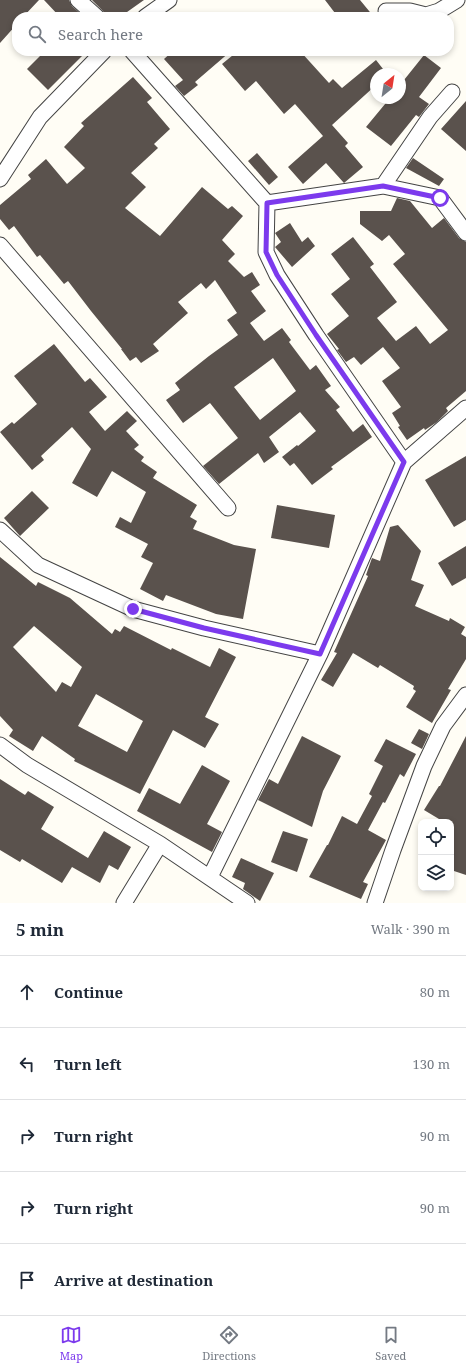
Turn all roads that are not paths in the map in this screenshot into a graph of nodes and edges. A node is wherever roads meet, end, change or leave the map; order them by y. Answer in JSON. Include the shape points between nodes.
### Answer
{"nodes":[{"id":1,"x":78,"y":0,"type":"edge"},
{"id":2,"x":169,"y":0,"type":"edge"},
{"id":3,"x":457,"y":0,"type":"edge"},
{"id":4,"x":386,"y":11,"type":"dead end"},
{"id":5,"x":91,"y":12,"type":"edge"},
{"id":6,"x":152,"y":12,"type":"edge"},
{"id":7,"x":415,"y":12,"type":"edge"},
{"id":8,"x":435,"y":12,"type":"edge"},
{"id":9,"x":99,"y":56,"type":"edge"},
{"id":10,"x":136,"y":56,"type":"edge"},
{"id":11,"x":452,"y":92,"type":"dead end"},
{"id":12,"x":0,"y":179,"type":"edge"},
{"id":13,"x":383,"y":186,"type":"junction"},
{"id":14,"x":267,"y":203,"type":"junction"},
{"id":15,"x":466,"y":233,"type":"edge"},
{"id":16,"x":0,"y":245,"type":"edge"},
{"id":17,"x":466,"y":408,"type":"edge"},
{"id":18,"x":404,"y":462,"type":"junction"},
{"id":19,"x":228,"y":508,"type":"dead end"},
{"id":20,"x":0,"y":530,"type":"edge"},
{"id":21,"x":320,"y":654,"type":"junction"},
{"id":22,"x":466,"y":695,"type":"edge"},
{"id":23,"x":0,"y":745,"type":"edge"},
{"id":24,"x":160,"y":844,"type":"junction"},
{"id":25,"x":210,"y":877,"type":"junction"},
{"id":26,"x":124,"y":903,"type":"edge"},
{"id":27,"x":247,"y":903,"type":"edge"},
{"id":28,"x":376,"y":903,"type":"edge"}],
"edges":[{"from":1,"to":5,"type":"street"},
{"from":2,"to":6,"type":"street"},
{"from":3,"to":8,"type":"street"},
{"from":4,"to":7,"type":"street"},
{"from":9,"to":12,"type":"street","via":[[40,117]]},
{"from":10,"to":14,"type":"street"},
{"from":11,"to":13,"type":"street","via":[[430,117]]},
{"from":13,"to":14,"type":"street"},
{"from":13,"to":15,"type":"street","via":[[440,198]]},
{"from":14,"to":18,"type":"street","via":[[266,252],[277,275]]},
{"from":16,"to":19,"type":"street"},
{"from":17,"to":18,"type":"street"},
{"from":18,"to":21,"type":"street"},
{"from":20,"to":21,"type":"street","via":[[38,565],[133,609]]},
{"from":21,"to":25,"type":"street"},
{"from":22,"to":28,"type":"street","via":[[443,726],[424,766]]},
{"from":23,"to":24,"type":"street","via":[[27,765]]},
{"from":24,"to":25,"type":"street"},
{"from":24,"to":26,"type":"street"},
{"from":25,"to":27,"type":"street"}]}
